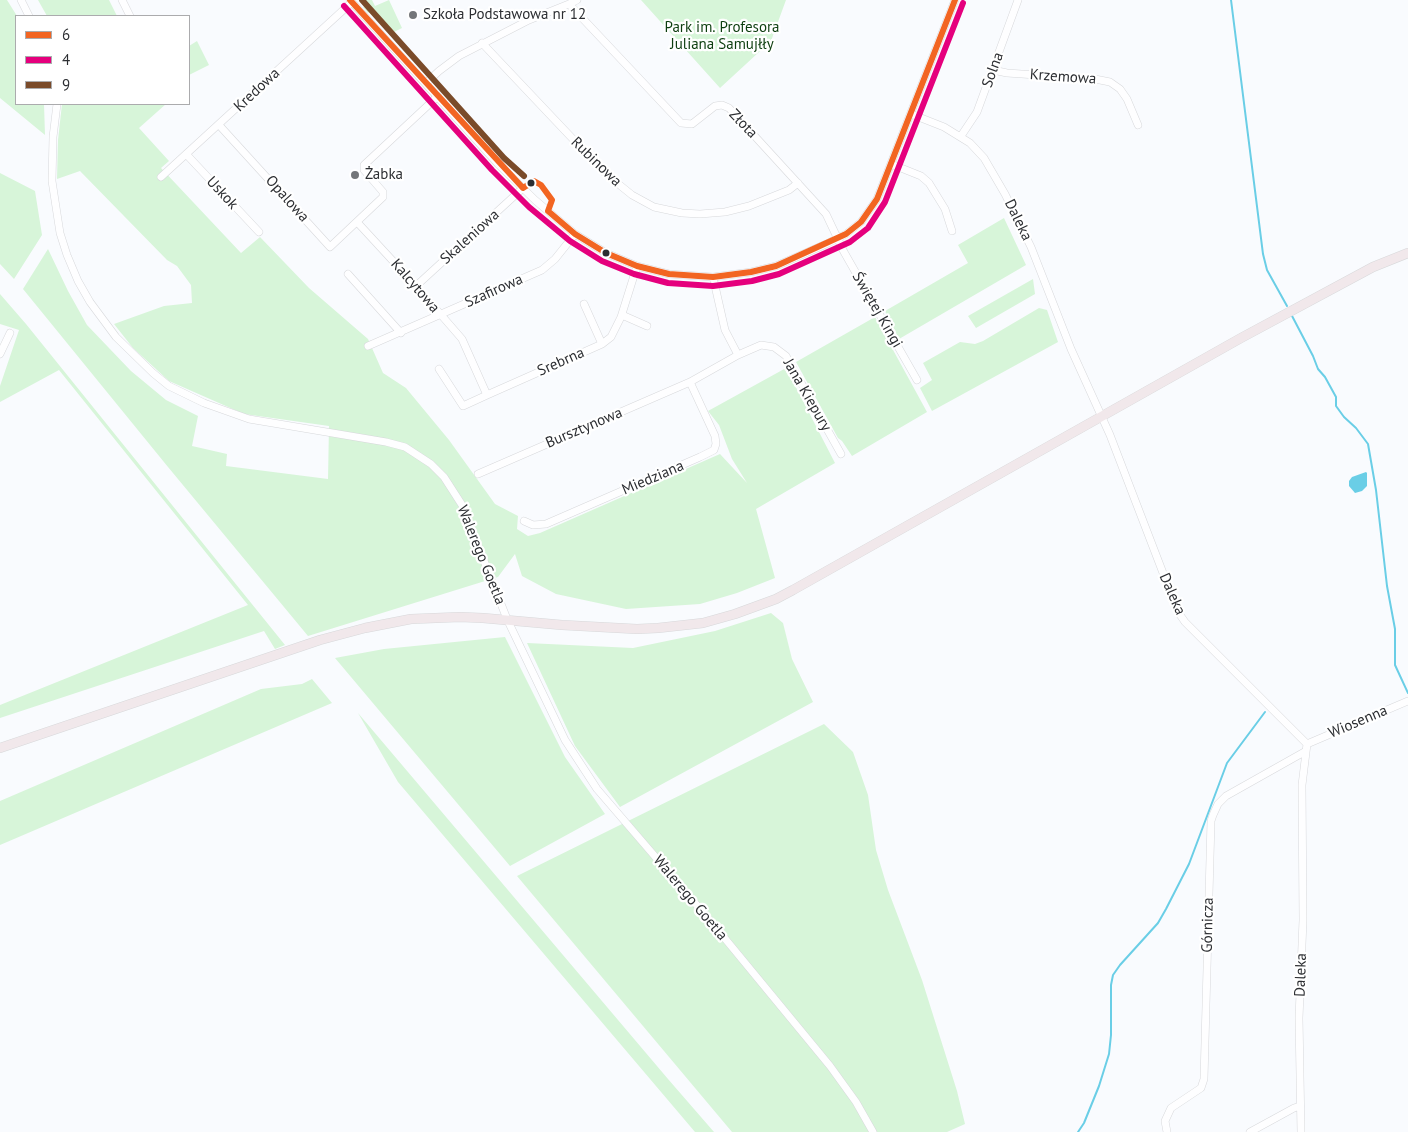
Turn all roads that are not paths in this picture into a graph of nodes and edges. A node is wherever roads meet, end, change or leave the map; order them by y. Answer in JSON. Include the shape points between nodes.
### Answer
{"nodes":[{"id":1,"x":21,"y":0,"type":"edge"},
{"id":2,"x":122,"y":0,"type":"edge"},
{"id":3,"x":577,"y":0,"type":"edge"},
{"id":4,"x":955,"y":0,"type":"edge"},
{"id":5,"x":1018,"y":0,"type":"edge"},
{"id":6,"x":351,"y":1,"type":"edge"},
{"id":7,"x":569,"y":4,"type":"junction"},
{"id":8,"x":29,"y":15,"type":"edge"},
{"id":9,"x":130,"y":15,"type":"edge"},
{"id":10,"x":482,"y":44,"type":"junction"},
{"id":11,"x":993,"y":70,"type":"junction"},
{"id":12,"x":426,"y":83,"type":"junction"},
{"id":13,"x":438,"y":96,"type":"junction"},
{"id":14,"x":56,"y":105,"type":"edge"},
{"id":15,"x":911,"y":114,"type":"junction"},
{"id":16,"x":219,"y":125,"type":"junction"},
{"id":17,"x":1138,"y":125,"type":"dead end"},
{"id":18,"x":960,"y":136,"type":"junction"},
{"id":19,"x":186,"y":154,"type":"junction"},
{"id":20,"x":892,"y":164,"type":"junction"},
{"id":21,"x":161,"y":177,"type":"dead end"},
{"id":22,"x":798,"y":183,"type":"junction"},
{"id":23,"x":523,"y":188,"type":"junction"},
{"id":24,"x":357,"y":222,"type":"junction"},
{"id":25,"x":952,"y":231,"type":"dead end"},
{"id":26,"x":259,"y":232,"type":"dead end"},
{"id":27,"x":575,"y":234,"type":"junction"},
{"id":28,"x":838,"y":238,"type":"junction"},
{"id":29,"x":1408,"y":253,"type":"edge"},
{"id":30,"x":637,"y":266,"type":"junction"},
{"id":31,"x":348,"y":274,"type":"dead end"},
{"id":32,"x":712,"y":277,"type":"junction"},
{"id":33,"x":416,"y":286,"type":"junction"},
{"id":34,"x":584,"y":304,"type":"dead end"},
{"id":35,"x":440,"y":315,"type":"junction"},
{"id":36,"x":622,"y":315,"type":"junction"},
{"id":37,"x":647,"y":326,"type":"dead end"},
{"id":38,"x":401,"y":333,"type":"junction"},
{"id":39,"x":10,"y":334,"type":"dead end"},
{"id":40,"x":602,"y":344,"type":"junction"},
{"id":41,"x":368,"y":346,"type":"dead end"},
{"id":42,"x":0,"y":354,"type":"edge"},
{"id":43,"x":738,"y":356,"type":"junction"},
{"id":44,"x":439,"y":369,"type":"dead end"},
{"id":45,"x":917,"y":380,"type":"dead end"},
{"id":46,"x":690,"y":382,"type":"junction"},
{"id":47,"x":488,"y":395,"type":"junction"},
{"id":48,"x":1100,"y":417,"type":"junction"},
{"id":49,"x":841,"y":454,"type":"dead end"},
{"id":50,"x":478,"y":474,"type":"dead end"},
{"id":51,"x":524,"y":520,"type":"dead end"},
{"id":52,"x":507,"y":619,"type":"junction"},
{"id":53,"x":1408,"y":701,"type":"edge"},
{"id":54,"x":1307,"y":747,"type":"junction"},
{"id":55,"x":0,"y":749,"type":"edge"},
{"id":56,"x":1300,"y":1106,"type":"junction"},
{"id":57,"x":873,"y":1132,"type":"edge"},
{"id":58,"x":1167,"y":1132,"type":"edge"},
{"id":59,"x":1250,"y":1132,"type":"edge"},
{"id":60,"x":1301,"y":1132,"type":"edge"}],
"edges":[{"from":1,"to":8,"type":"street"},
{"from":2,"to":9,"type":"street"},
{"from":3,"to":7,"type":"street"},
{"from":4,"to":15,"type":"street"},
{"from":5,"to":11,"type":"street","name":"Solna"},
{"from":6,"to":12,"type":"street"},
{"from":6,"to":16,"type":"street","name":"Kredowa"},
{"from":7,"to":10,"type":"street","via":[[528,20]]},
{"from":7,"to":22,"type":"street","name":"Złota","via":[[681,122],[692,124],[712,107],[725,106]]},
{"from":10,"to":12,"type":"street","via":[[452,60]]},
{"from":10,"to":22,"type":"street","name":"Rubinowa","via":[[606,174],[632,195],[654,207],[682,213],[725,212],[781,194]]},
{"from":11,"to":17,"type":"street","name":"Krzemowa","via":[[1110,82],[1127,99]]},
{"from":11,"to":18,"type":"street","name":"Solna","via":[[977,112]]},
{"from":12,"to":13,"type":"street"},
{"from":13,"to":23,"type":"street"},
{"from":13,"to":24,"type":"street","via":[[364,165],[364,170],[384,195]]},
{"from":14,"to":52,"type":"street","name":"Walerego Goetla","via":[[52,181],[60,233],[78,282],[116,337],[169,386],[204,404],[249,419],[386,442],[405,448],[431,464],[444,477],[462,505]]},
{"from":15,"to":18,"type":"street","name":"Daleka"},
{"from":15,"to":20,"type":"street"},
{"from":16,"to":19,"type":"street","name":"Kredowa"},
{"from":16,"to":24,"type":"street","name":"Opalowa","via":[[330,246]]},
{"from":18,"to":48,"type":"street","name":"Daleka","via":[[984,158],[1014,210]]},
{"from":19,"to":21,"type":"street","name":"Kredowa"},
{"from":19,"to":26,"type":"street","name":"Uskok"},
{"from":20,"to":25,"type":"street","via":[[929,182],[945,209]]},
{"from":20,"to":28,"type":"street","via":[[871,209],[858,225]]},
{"from":22,"to":28,"type":"street","name":"Złota","via":[[826,214]]},
{"from":23,"to":27,"type":"street"},
{"from":23,"to":33,"type":"street","name":"Skaleniowa"},
{"from":24,"to":33,"type":"street","name":"Kalcytowa"},
{"from":27,"to":30,"type":"street","via":[[606,254]]},
{"from":27,"to":35,"type":"street","name":"Szafirowa","via":[[542,270]]},
{"from":28,"to":32,"type":"street","via":[[776,266]]},
{"from":28,"to":45,"type":"street","name":"Świętej Kingi"},
{"from":29,"to":48,"type":"main road","via":[[1374,267],[1264,325]]},
{"from":30,"to":32,"type":"street","via":[[669,274]]},
{"from":30,"to":36,"type":"street","name":"Srebrna"},
{"from":31,"to":38,"type":"street"},
{"from":32,"to":43,"type":"street","via":[[725,330]]},
{"from":33,"to":35,"type":"street","name":"Kalcytowa"},
{"from":34,"to":40,"type":"street"},
{"from":35,"to":38,"type":"street","name":"Szafirowa"},
{"from":35,"to":47,"type":"street","name":"Kalcytowa","via":[[462,339]]},
{"from":36,"to":37,"type":"street"},
{"from":36,"to":40,"type":"street","name":"Srebrna","via":[[616,330]]},
{"from":38,"to":41,"type":"street","name":"Szafirowa"},
{"from":39,"to":42,"type":"street"},
{"from":40,"to":47,"type":"street","name":"Srebrna"},
{"from":43,"to":46,"type":"street","name":"Jana Kiepury"},
{"from":43,"to":49,"type":"street","name":"Jana Kiepury","via":[[761,345],[774,347],[786,356]]},
{"from":44,"to":47,"type":"street","name":"Srebrna","via":[[463,406]]},
{"from":46,"to":50,"type":"street","name":"Bursztynowa"},
{"from":46,"to":51,"type":"street","name":"Miedziana","via":[[715,436],[714,450],[546,524],[533,525]]},
{"from":48,"to":52,"type":"main road","via":[[793,590],[735,614],[703,622],[637,629]]},
{"from":48,"to":54,"type":"street","name":"Daleka","via":[[1110,435],[1178,612]]},
{"from":52,"to":55,"type":"main road","via":[[411,619],[365,628],[320,640]]},
{"from":52,"to":57,"type":"street","name":"Walerego Goetla","via":[[565,740],[597,789],[830,1066]]},
{"from":53,"to":54,"type":"street","name":"Wiosenna"},
{"from":54,"to":56,"type":"street","name":"Daleka","via":[[1302,785]]},
{"from":54,"to":58,"type":"street","name":"Górnicza","via":[[1229,794],[1218,804],[1213,815],[1204,1080],[1201,1088],[1171,1108],[1165,1121]]},
{"from":56,"to":59,"type":"street"},
{"from":56,"to":60,"type":"street","name":"Daleka"}]}
